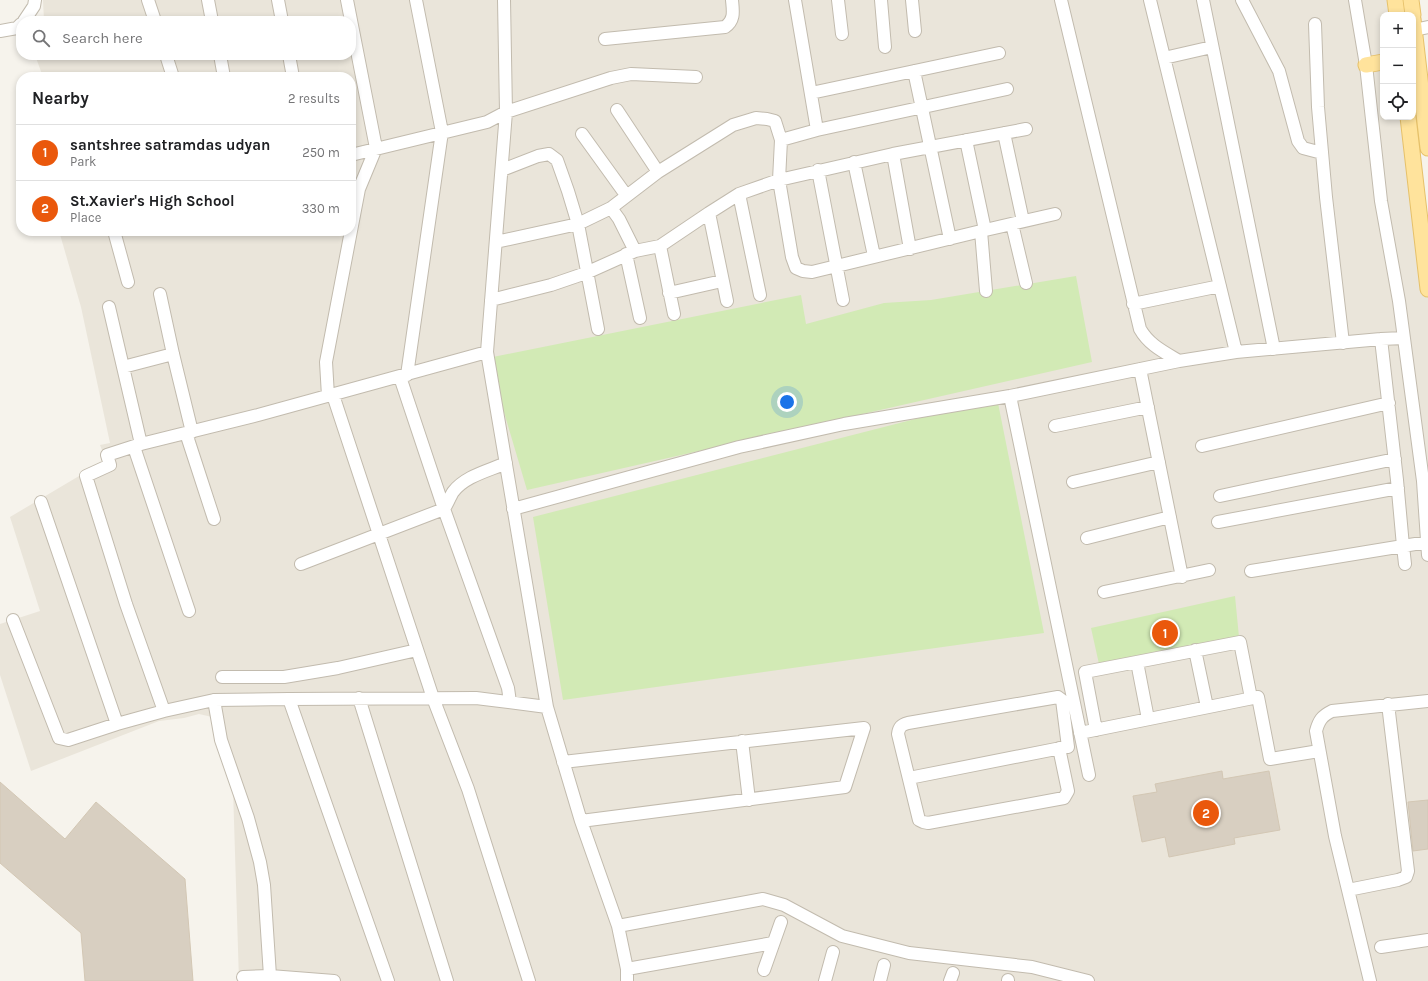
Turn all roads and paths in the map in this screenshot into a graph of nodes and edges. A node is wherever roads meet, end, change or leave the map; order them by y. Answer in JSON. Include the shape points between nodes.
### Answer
{"nodes":[{"id":1,"x":36,"y":0,"type":"edge"},
{"id":2,"x":148,"y":0,"type":"edge"},
{"id":3,"x":208,"y":0,"type":"edge"},
{"id":4,"x":278,"y":0,"type":"edge"},
{"id":5,"x":347,"y":0,"type":"edge"},
{"id":6,"x":416,"y":0,"type":"edge"},
{"id":7,"x":504,"y":0,"type":"edge"},
{"id":8,"x":732,"y":0,"type":"edge"},
{"id":9,"x":795,"y":0,"type":"edge"},
{"id":10,"x":838,"y":0,"type":"edge"},
{"id":11,"x":881,"y":0,"type":"edge"},
{"id":12,"x":912,"y":0,"type":"edge"},
{"id":13,"x":1061,"y":0,"type":"edge"},
{"id":14,"x":1150,"y":0,"type":"edge"},
{"id":15,"x":1203,"y":0,"type":"edge"},
{"id":16,"x":1242,"y":0,"type":"edge"},
{"id":17,"x":1355,"y":0,"type":"edge"},
{"id":18,"x":1395,"y":0,"type":"edge"},
{"id":19,"x":1411,"y":0,"type":"edge"},
{"id":20,"x":1397,"y":12,"type":"edge"},
{"id":21,"x":27,"y":16,"type":"edge"},
{"id":22,"x":153,"y":16,"type":"edge"},
{"id":23,"x":211,"y":16,"type":"edge"},
{"id":24,"x":281,"y":16,"type":"edge"},
{"id":25,"x":350,"y":16,"type":"edge"},
{"id":26,"x":1417,"y":23,"type":"edge"},
{"id":27,"x":1315,"y":24,"type":"dead end"},
{"id":28,"x":16,"y":28,"type":"edge"},
{"id":29,"x":0,"y":31,"type":"edge"},
{"id":30,"x":915,"y":31,"type":"dead end"},
{"id":31,"x":842,"y":34,"type":"dead end"},
{"id":32,"x":605,"y":39,"type":"dead end"},
{"id":33,"x":356,"y":46,"type":"edge"},
{"id":34,"x":885,"y":47,"type":"dead end"},
{"id":35,"x":1212,"y":47,"type":"junction"},
{"id":36,"x":999,"y":53,"type":"dead end"},
{"id":37,"x":1164,"y":58,"type":"junction"},
{"id":38,"x":168,"y":60,"type":"edge"},
{"id":39,"x":221,"y":60,"type":"edge"},
{"id":40,"x":290,"y":60,"type":"edge"},
{"id":41,"x":1380,"y":63,"type":"edge"},
{"id":42,"x":1366,"y":65,"type":"junction"},
{"id":43,"x":914,"y":71,"type":"junction"},
{"id":44,"x":171,"y":72,"type":"edge"},
{"id":45,"x":223,"y":72,"type":"edge"},
{"id":46,"x":292,"y":72,"type":"edge"},
{"id":47,"x":696,"y":77,"type":"dead end"},
{"id":48,"x":1007,"y":90,"type":"dead end"},
{"id":49,"x":811,"y":93,"type":"junction"},
{"id":50,"x":921,"y":108,"type":"junction"},
{"id":51,"x":617,"y":110,"type":"dead end"},
{"id":52,"x":506,"y":112,"type":"junction"},
{"id":53,"x":1408,"y":120,"type":"edge"},
{"id":54,"x":1026,"y":129,"type":"dead end"},
{"id":55,"x":817,"y":130,"type":"junction"},
{"id":56,"x":442,"y":132,"type":"junction"},
{"id":57,"x":1004,"y":133,"type":"junction"},
{"id":58,"x":582,"y":134,"type":"dead end"},
{"id":59,"x":781,"y":140,"type":"junction"},
{"id":60,"x":966,"y":140,"type":"junction"},
{"id":61,"x":929,"y":147,"type":"junction"},
{"id":62,"x":376,"y":148,"type":"junction"},
{"id":63,"x":1428,"y":148,"type":"edge"},
{"id":64,"x":1322,"y":153,"type":"junction"},
{"id":65,"x":356,"y":154,"type":"edge"},
{"id":66,"x":892,"y":154,"type":"junction"},
{"id":67,"x":854,"y":162,"type":"junction"},
{"id":68,"x":502,"y":170,"type":"junction"},
{"id":69,"x":818,"y":170,"type":"junction"},
{"id":70,"x":658,"y":172,"type":"junction"},
{"id":71,"x":779,"y":180,"type":"junction"},
{"id":72,"x":740,"y":194,"type":"junction"},
{"id":73,"x":626,"y":195,"type":"junction"},
{"id":74,"x":356,"y":207,"type":"edge"},
{"id":75,"x":611,"y":208,"type":"junction"},
{"id":76,"x":709,"y":213,"type":"junction"},
{"id":77,"x":1055,"y":214,"type":"dead end"},
{"id":78,"x":1018,"y":222,"type":"junction"},
{"id":79,"x":578,"y":224,"type":"junction"},
{"id":80,"x":983,"y":230,"type":"junction"},
{"id":81,"x":115,"y":236,"type":"edge"},
{"id":82,"x":351,"y":236,"type":"edge"},
{"id":83,"x":950,"y":239,"type":"junction"},
{"id":84,"x":496,"y":242,"type":"junction"},
{"id":85,"x":660,"y":246,"type":"junction"},
{"id":86,"x":910,"y":249,"type":"junction"},
{"id":87,"x":630,"y":253,"type":"junction"},
{"id":88,"x":874,"y":256,"type":"junction"},
{"id":89,"x":836,"y":266,"type":"junction"},
{"id":90,"x":586,"y":272,"type":"junction"},
{"id":91,"x":722,"y":281,"type":"junction"},
{"id":92,"x":128,"y":282,"type":"dead end"},
{"id":93,"x":1026,"y":283,"type":"dead end"},
{"id":94,"x":1220,"y":286,"type":"junction"},
{"id":95,"x":1428,"y":289,"type":"edge"},
{"id":96,"x":986,"y":291,"type":"dead end"},
{"id":97,"x":669,"y":293,"type":"junction"},
{"id":98,"x":160,"y":294,"type":"dead end"},
{"id":99,"x":760,"y":294,"type":"dead end"},
{"id":100,"x":491,"y":300,"type":"junction"},
{"id":101,"x":843,"y":300,"type":"dead end"},
{"id":102,"x":726,"y":301,"type":"dead end"},
{"id":103,"x":1133,"y":304,"type":"junction"},
{"id":104,"x":109,"y":307,"type":"dead end"},
{"id":105,"x":674,"y":314,"type":"dead end"},
{"id":106,"x":640,"y":318,"type":"dead end"},
{"id":107,"x":598,"y":329,"type":"dead end"},
{"id":108,"x":1404,"y":338,"type":"junction"},
{"id":109,"x":1381,"y":339,"type":"junction"},
{"id":110,"x":1344,"y":342,"type":"junction"},
{"id":111,"x":1274,"y":349,"type":"junction"},
{"id":112,"x":487,"y":352,"type":"junction"},
{"id":113,"x":1236,"y":352,"type":"junction"},
{"id":114,"x":173,"y":354,"type":"junction"},
{"id":115,"x":1179,"y":361,"type":"junction"},
{"id":116,"x":123,"y":367,"type":"junction"},
{"id":117,"x":1140,"y":369,"type":"junction"},
{"id":118,"x":403,"y":376,"type":"junction"},
{"id":119,"x":330,"y":395,"type":"junction"},
{"id":120,"x":1010,"y":396,"type":"junction"},
{"id":121,"x":1389,"y":403,"type":"junction"},
{"id":122,"x":1148,"y":407,"type":"junction"},
{"id":123,"x":1055,"y":426,"type":"dead end"},
{"id":124,"x":189,"y":433,"type":"junction"},
{"id":125,"x":138,"y":446,"type":"junction"},
{"id":126,"x":1202,"y":446,"type":"dead end"},
{"id":127,"x":1395,"y":459,"type":"junction"},
{"id":128,"x":1159,"y":462,"type":"junction"},
{"id":129,"x":506,"y":463,"type":"junction"},
{"id":130,"x":1073,"y":482,"type":"dead end"},
{"id":131,"x":1398,"y":488,"type":"junction"},
{"id":132,"x":1220,"y":496,"type":"dead end"},
{"id":133,"x":41,"y":502,"type":"dead end"},
{"id":134,"x":444,"y":509,"type":"junction"},
{"id":135,"x":513,"y":509,"type":"junction"},
{"id":136,"x":1170,"y":517,"type":"junction"},
{"id":137,"x":214,"y":519,"type":"dead end"},
{"id":138,"x":1218,"y":522,"type":"dead end"},
{"id":139,"x":378,"y":535,"type":"junction"},
{"id":140,"x":1087,"y":538,"type":"dead end"},
{"id":141,"x":1428,"y":542,"type":"edge"},
{"id":142,"x":1403,"y":546,"type":"junction"},
{"id":143,"x":1428,"y":555,"type":"edge"},
{"id":144,"x":301,"y":564,"type":"dead end"},
{"id":145,"x":1405,"y":564,"type":"dead end"},
{"id":146,"x":1209,"y":570,"type":"dead end"},
{"id":147,"x":1251,"y":571,"type":"dead end"},
{"id":148,"x":1182,"y":577,"type":"junction"},
{"id":149,"x":1104,"y":592,"type":"dead end"},
{"id":150,"x":189,"y":611,"type":"dead end"},
{"id":151,"x":13,"y":620,"type":"dead end"},
{"id":152,"x":416,"y":650,"type":"junction"},
{"id":153,"x":1195,"y":650,"type":"junction"},
{"id":154,"x":1136,"y":662,"type":"junction"},
{"id":155,"x":222,"y":677,"type":"dead end"},
{"id":156,"x":359,"y":698,"type":"junction"},
{"id":157,"x":433,"y":698,"type":"junction"},
{"id":158,"x":1251,"y":698,"type":"junction"},
{"id":159,"x":289,"y":699,"type":"junction"},
{"id":160,"x":214,"y":700,"type":"junction"},
{"id":161,"x":1428,"y":701,"type":"edge"},
{"id":162,"x":510,"y":702,"type":"junction"},
{"id":163,"x":1388,"y":704,"type":"junction"},
{"id":164,"x":547,"y":707,"type":"junction"},
{"id":165,"x":1207,"y":707,"type":"junction"},
{"id":166,"x":164,"y":710,"type":"junction"},
{"id":167,"x":1148,"y":719,"type":"junction"},
{"id":168,"x":117,"y":724,"type":"junction"},
{"id":169,"x":1096,"y":730,"type":"junction"},
{"id":170,"x":1082,"y":739,"type":"junction"},
{"id":171,"x":742,"y":741,"type":"junction"},
{"id":172,"x":1064,"y":747,"type":"junction"},
{"id":173,"x":1319,"y":751,"type":"junction"},
{"id":174,"x":563,"y":762,"type":"junction"},
{"id":175,"x":1089,"y":775,"type":"dead end"},
{"id":176,"x":909,"y":778,"type":"junction"},
{"id":177,"x":749,"y":800,"type":"junction"},
{"id":178,"x":581,"y":821,"type":"junction"},
{"id":179,"x":1348,"y":890,"type":"junction"},
{"id":180,"x":781,"y":922,"type":"dead end"},
{"id":181,"x":618,"y":926,"type":"junction"},
{"id":182,"x":1428,"y":940,"type":"edge"},
{"id":183,"x":773,"y":943,"type":"junction"},
{"id":184,"x":1381,"y":947,"type":"dead end"},
{"id":185,"x":833,"y":952,"type":"dead end"},
{"id":186,"x":884,"y":965,"type":"dead end"},
{"id":187,"x":764,"y":970,"type":"dead end"},
{"id":188,"x":627,"y":975,"type":"edge"},
{"id":189,"x":270,"y":976,"type":"junction"},
{"id":190,"x":243,"y":977,"type":"dead end"},
{"id":191,"x":334,"y":981,"type":"edge"},
{"id":192,"x":388,"y":981,"type":"edge"},
{"id":193,"x":447,"y":981,"type":"edge"},
{"id":194,"x":528,"y":981,"type":"edge"},
{"id":195,"x":825,"y":981,"type":"edge"},
{"id":196,"x":880,"y":981,"type":"edge"},
{"id":197,"x":1088,"y":981,"type":"edge"},
{"id":198,"x":1370,"y":981,"type":"edge"}],
"edges":[{"from":1,"to":21,"type":"street"},
{"from":2,"to":22,"type":"street"},
{"from":3,"to":23,"type":"street"},
{"from":4,"to":24,"type":"street"},
{"from":5,"to":25,"type":"street"},
{"from":6,"to":56,"type":"street"},
{"from":7,"to":52,"type":"street"},
{"from":8,"to":32,"type":"street","via":[[733,17],[730,24],[725,27]]},
{"from":9,"to":49,"type":"street"},
{"from":10,"to":31,"type":"street"},
{"from":11,"to":34,"type":"street"},
{"from":12,"to":30,"type":"street"},
{"from":13,"to":103,"type":"street"},
{"from":14,"to":37,"type":"street"},
{"from":15,"to":35,"type":"street"},
{"from":16,"to":64,"type":"street","via":[[1279,71],[1298,141],[1303,148]]},
{"from":17,"to":42,"type":"street"},
{"from":18,"to":20,"type":"main road"},
{"from":19,"to":26,"type":"main road"},
{"from":26,"to":63,"type":"main road"},
{"from":27,"to":64,"type":"street"},
{"from":28,"to":29,"type":"street"},
{"from":33,"to":62,"type":"street"},
{"from":35,"to":37,"type":"street"},
{"from":35,"to":111,"type":"street"},
{"from":36,"to":43,"type":"street"},
{"from":37,"to":94,"type":"street"},
{"from":38,"to":44,"type":"street"},
{"from":39,"to":45,"type":"street"},
{"from":40,"to":46,"type":"street"},
{"from":41,"to":42,"type":"main road"},
{"from":42,"to":108,"type":"street","via":[[1381,201]]},
{"from":43,"to":49,"type":"street"},
{"from":43,"to":50,"type":"street"},
{"from":47,"to":52,"type":"street","via":[[631,74]]},
{"from":48,"to":50,"type":"street"},
{"from":49,"to":55,"type":"street"},
{"from":50,"to":55,"type":"street"},
{"from":50,"to":61,"type":"street"},
{"from":51,"to":70,"type":"street"},
{"from":52,"to":56,"type":"street","via":[[487,122]]},
{"from":52,"to":68,"type":"street"},
{"from":53,"to":95,"type":"main road"},
{"from":54,"to":57,"type":"street"},
{"from":55,"to":59,"type":"street"},
{"from":56,"to":62,"type":"street"},
{"from":56,"to":118,"type":"street"},
{"from":57,"to":60,"type":"street"},
{"from":57,"to":78,"type":"street"},
{"from":58,"to":73,"type":"street"},
{"from":59,"to":70,"type":"street","via":[[775,121],[751,119],[733,125]]},
{"from":59,"to":71,"type":"street"},
{"from":60,"to":61,"type":"street"},
{"from":60,"to":80,"type":"street"},
{"from":61,"to":66,"type":"street"},
{"from":61,"to":83,"type":"street"},
{"from":62,"to":65,"type":"street"},
{"from":62,"to":74,"type":"street","via":[[359,189]]},
{"from":64,"to":110,"type":"street"},
{"from":66,"to":67,"type":"street"},
{"from":66,"to":86,"type":"street"},
{"from":67,"to":69,"type":"street"},
{"from":67,"to":88,"type":"street"},
{"from":68,"to":79,"type":"street","via":[[549,154],[557,160]]},
{"from":68,"to":84,"type":"street"},
{"from":69,"to":71,"type":"street"},
{"from":69,"to":89,"type":"street"},
{"from":70,"to":73,"type":"street"},
{"from":71,"to":72,"type":"street"},
{"from":71,"to":89,"type":"street","via":[[796,268],[812,272]]},
{"from":72,"to":76,"type":"street"},
{"from":72,"to":99,"type":"street"},
{"from":73,"to":75,"type":"street"},
{"from":75,"to":79,"type":"street"},
{"from":75,"to":87,"type":"street","via":[[619,219]]},
{"from":76,"to":85,"type":"street"},
{"from":76,"to":91,"type":"street"},
{"from":77,"to":78,"type":"street"},
{"from":78,"to":80,"type":"street"},
{"from":78,"to":93,"type":"street"},
{"from":79,"to":84,"type":"street"},
{"from":79,"to":90,"type":"street"},
{"from":80,"to":83,"type":"street"},
{"from":80,"to":96,"type":"street"},
{"from":81,"to":92,"type":"street"},
{"from":82,"to":119,"type":"street","via":[[326,362]]},
{"from":83,"to":86,"type":"street"},
{"from":84,"to":100,"type":"street"},
{"from":85,"to":87,"type":"street"},
{"from":85,"to":97,"type":"street"},
{"from":86,"to":88,"type":"street"},
{"from":87,"to":90,"type":"street"},
{"from":87,"to":106,"type":"street"},
{"from":88,"to":89,"type":"street"},
{"from":89,"to":101,"type":"street"},
{"from":90,"to":100,"type":"street","via":[[550,285]]},
{"from":90,"to":107,"type":"street"},
{"from":91,"to":97,"type":"street"},
{"from":91,"to":102,"type":"street"},
{"from":94,"to":103,"type":"street"},
{"from":94,"to":113,"type":"street"},
{"from":97,"to":105,"type":"street"},
{"from":98,"to":114,"type":"street"},
{"from":100,"to":112,"type":"street"},
{"from":103,"to":115,"type":"street","via":[[1144,337]]},
{"from":104,"to":116,"type":"street"},
{"from":108,"to":109,"type":"street"},
{"from":108,"to":141,"type":"street","via":[[1423,481]]},
{"from":109,"to":110,"type":"street"},
{"from":109,"to":121,"type":"street"},
{"from":110,"to":111,"type":"street"},
{"from":111,"to":113,"type":"street"},
{"from":112,"to":118,"type":"street"},
{"from":112,"to":129,"type":"street"},
{"from":113,"to":115,"type":"street"},
{"from":114,"to":116,"type":"street"},
{"from":114,"to":124,"type":"street"},
{"from":115,"to":117,"type":"street"},
{"from":116,"to":125,"type":"street"},
{"from":117,"to":120,"type":"street"},
{"from":117,"to":122,"type":"street"},
{"from":118,"to":119,"type":"street"},
{"from":118,"to":134,"type":"street"},
{"from":119,"to":124,"type":"street"},
{"from":119,"to":139,"type":"street"},
{"from":120,"to":135,"type":"street","via":[[844,424],[739,447]]},
{"from":120,"to":170,"type":"street"},
{"from":121,"to":126,"type":"street"},
{"from":121,"to":127,"type":"street"},
{"from":122,"to":123,"type":"street"},
{"from":122,"to":128,"type":"street"},
{"from":124,"to":125,"type":"street"},
{"from":124,"to":137,"type":"street"},
{"from":125,"to":150,"type":"street"},
{"from":125,"to":166,"type":"street","via":[[107,455],[110,465],[86,476],[126,604]]},
{"from":127,"to":131,"type":"street"},
{"from":127,"to":132,"type":"street"},
{"from":128,"to":130,"type":"street"},
{"from":128,"to":136,"type":"street"},
{"from":129,"to":134,"type":"street","via":[[469,478],[452,493]]},
{"from":129,"to":135,"type":"street"},
{"from":131,"to":138,"type":"street"},
{"from":131,"to":142,"type":"street"},
{"from":133,"to":168,"type":"street"},
{"from":134,"to":139,"type":"street"},
{"from":134,"to":162,"type":"street","via":[[508,688]]},
{"from":135,"to":164,"type":"street"},
{"from":136,"to":140,"type":"street"},
{"from":136,"to":148,"type":"street"},
{"from":139,"to":144,"type":"street"},
{"from":139,"to":152,"type":"street"},
{"from":141,"to":142,"type":"street"},
{"from":141,"to":143,"type":"street"},
{"from":142,"to":145,"type":"street"},
{"from":142,"to":147,"type":"street"},
{"from":146,"to":148,"type":"street"},
{"from":148,"to":149,"type":"street"},
{"from":151,"to":168,"type":"street","via":[[59,738],[68,740]]},
{"from":152,"to":155,"type":"street","via":[[284,678]]},
{"from":152,"to":157,"type":"street"},
{"from":153,"to":154,"type":"street"},
{"from":153,"to":158,"type":"street","via":[[1240,642]]},
{"from":153,"to":165,"type":"street"},
{"from":154,"to":167,"type":"street"},
{"from":154,"to":169,"type":"street","via":[[1084,672]]},
{"from":156,"to":157,"type":"street"},
{"from":156,"to":159,"type":"street"},
{"from":156,"to":193,"type":"street"},
{"from":157,"to":162,"type":"street","via":[[476,698]]},
{"from":157,"to":194,"type":"street","via":[[468,789]]},
{"from":158,"to":165,"type":"street"},
{"from":158,"to":173,"type":"street","via":[[1258,697],[1270,759]]},
{"from":159,"to":160,"type":"street"},
{"from":159,"to":192,"type":"street"},
{"from":160,"to":166,"type":"street"},
{"from":160,"to":189,"type":"street","via":[[221,740],[260,862]]},
{"from":161,"to":163,"type":"street"},
{"from":162,"to":164,"type":"street"},
{"from":163,"to":173,"type":"street","via":[[1332,711],[1324,716],[1318,722],[1316,731]]},
{"from":163,"to":179,"type":"street","via":[[1408,871],[1406,877],[1398,880]]},
{"from":164,"to":174,"type":"street"},
{"from":165,"to":167,"type":"street"},
{"from":166,"to":168,"type":"street"},
{"from":167,"to":169,"type":"street"},
{"from":169,"to":170,"type":"street"},
{"from":170,"to":172,"type":"street"},
{"from":170,"to":175,"type":"street"},
{"from":171,"to":174,"type":"street"},
{"from":171,"to":177,"type":"street"},
{"from":171,"to":177,"type":"street","via":[[864,728],[845,787]]},
{"from":172,"to":176,"type":"street"},
{"from":172,"to":176,"type":"street","via":[[1068,791],[1061,799],[928,823],[919,820]]},
{"from":172,"to":176,"type":"street","via":[[1062,700],[1058,697],[908,723],[902,725],[898,734]]},
{"from":173,"to":179,"type":"street"},
{"from":174,"to":178,"type":"street"},
{"from":177,"to":178,"type":"street"},
{"from":178,"to":181,"type":"street"},
{"from":179,"to":198,"type":"street"},
{"from":180,"to":183,"type":"street"},
{"from":181,"to":188,"type":"street"},
{"from":181,"to":197,"type":"street","via":[[763,899],[784,905],[842,936],[909,952],[1032,967]]},
{"from":182,"to":184,"type":"street"},
{"from":183,"to":187,"type":"street"},
{"from":183,"to":188,"type":"street"},
{"from":185,"to":195,"type":"street"},
{"from":186,"to":196,"type":"street"},
{"from":189,"to":190,"type":"street"},
{"from":189,"to":191,"type":"street"}]}
